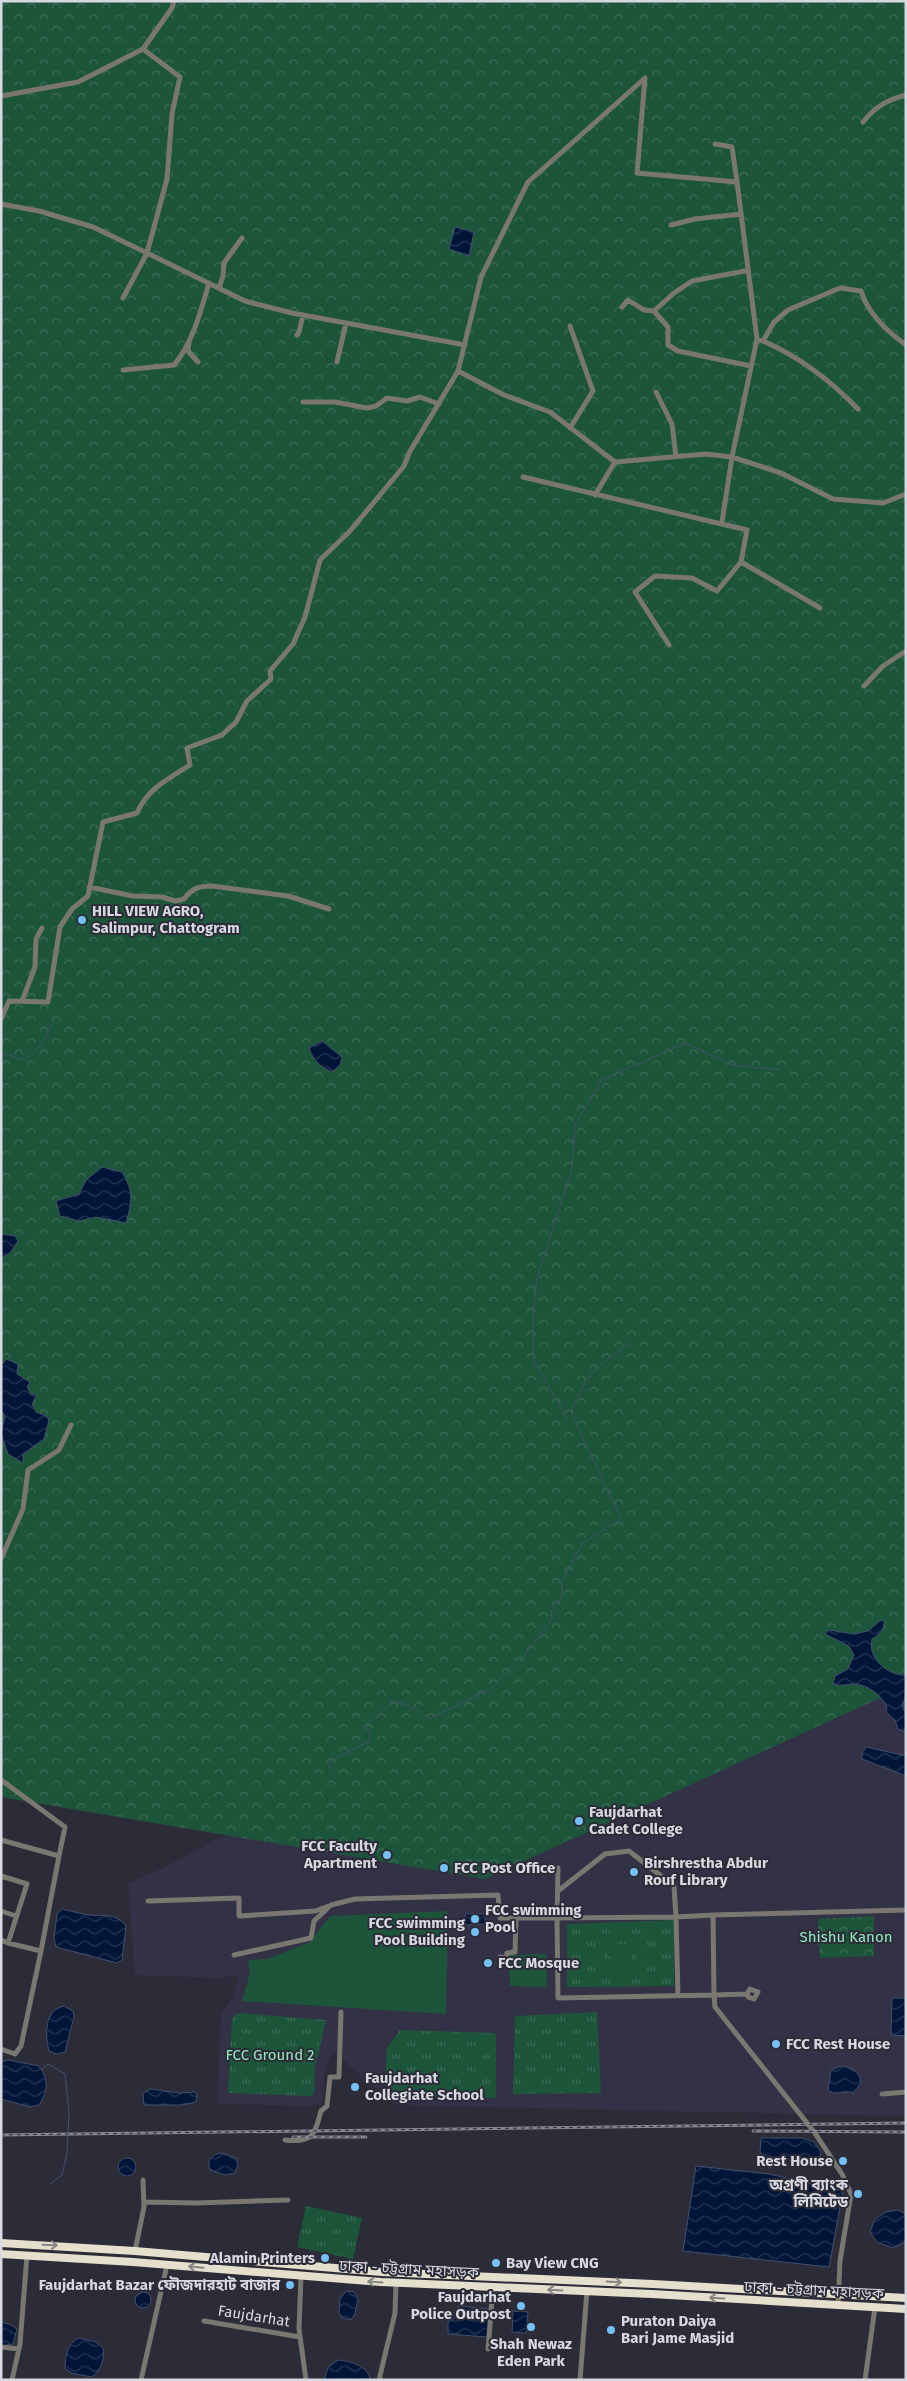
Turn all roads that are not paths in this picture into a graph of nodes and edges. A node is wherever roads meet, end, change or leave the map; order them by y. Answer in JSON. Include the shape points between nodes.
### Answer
{"nodes":[{"id":1,"x":174,"y":1,"type":"edge"},
{"id":2,"x":143,"y":49,"type":"junction"},
{"id":3,"x":906,"y":95,"type":"edge"},
{"id":4,"x":1,"y":96,"type":"edge"},
{"id":5,"x":863,"y":122,"type":"dead end"},
{"id":6,"x":715,"y":144,"type":"dead end"},
{"id":7,"x":737,"y":182,"type":"junction"},
{"id":8,"x":1,"y":204,"type":"edge"},
{"id":9,"x":741,"y":214,"type":"junction"},
{"id":10,"x":671,"y":225,"type":"dead end"},
{"id":11,"x":242,"y":238,"type":"dead end"},
{"id":12,"x":147,"y":253,"type":"junction"},
{"id":13,"x":745,"y":271,"type":"dead end"},
{"id":14,"x":209,"y":283,"type":"junction"},
{"id":15,"x":219,"y":288,"type":"junction"},
{"id":16,"x":123,"y":298,"type":"dead end"},
{"id":17,"x":622,"y":307,"type":"dead end"},
{"id":18,"x":654,"y":311,"type":"junction"},
{"id":19,"x":303,"y":315,"type":"junction"},
{"id":20,"x":346,"y":323,"type":"junction"},
{"id":21,"x":570,"y":326,"type":"dead end"},
{"id":22,"x":297,"y":335,"type":"dead end"},
{"id":23,"x":190,"y":337,"type":"junction"},
{"id":24,"x":757,"y":339,"type":"junction"},
{"id":25,"x":763,"y":341,"type":"junction"},
{"id":26,"x":465,"y":345,"type":"junction"},
{"id":27,"x":906,"y":345,"type":"edge"},
{"id":28,"x":198,"y":362,"type":"dead end"},
{"id":29,"x":337,"y":362,"type":"dead end"},
{"id":30,"x":751,"y":366,"type":"junction"},
{"id":31,"x":123,"y":370,"type":"dead end"},
{"id":32,"x":458,"y":371,"type":"junction"},
{"id":33,"x":656,"y":392,"type":"dead end"},
{"id":34,"x":303,"y":402,"type":"dead end"},
{"id":35,"x":439,"y":404,"type":"junction"},
{"id":36,"x":858,"y":409,"type":"dead end"},
{"id":37,"x":570,"y":428,"type":"junction"},
{"id":38,"x":676,"y":457,"type":"junction"},
{"id":39,"x":732,"y":457,"type":"junction"},
{"id":40,"x":615,"y":462,"type":"junction"},
{"id":41,"x":522,"y":477,"type":"dead end"},
{"id":42,"x":906,"y":494,"type":"edge"},
{"id":43,"x":595,"y":495,"type":"junction"},
{"id":44,"x":722,"y":522,"type":"junction"},
{"id":45,"x":741,"y":562,"type":"junction"},
{"id":46,"x":820,"y":608,"type":"dead end"},
{"id":47,"x":669,"y":645,"type":"dead end"},
{"id":48,"x":906,"y":651,"type":"edge"},
{"id":49,"x":864,"y":686,"type":"dead end"},
{"id":50,"x":89,"y":887,"type":"junction"},
{"id":51,"x":329,"y":909,"type":"dead end"},
{"id":52,"x":42,"y":928,"type":"dead end"},
{"id":53,"x":22,"y":1001,"type":"junction"},
{"id":54,"x":1,"y":1019,"type":"edge"},
{"id":55,"x":71,"y":1425,"type":"dead end"},
{"id":56,"x":1,"y":1559,"type":"edge"},
{"id":57,"x":1,"y":1780,"type":"edge"},
{"id":58,"x":1,"y":1840,"type":"edge"},
{"id":59,"x":59,"y":1856,"type":"junction"},
{"id":60,"x":558,"y":1868,"type":"dead end"},
{"id":61,"x":1,"y":1876,"type":"edge"},
{"id":62,"x":558,"y":1891,"type":"junction"},
{"id":63,"x":148,"y":1901,"type":"dead end"},
{"id":64,"x":331,"y":1905,"type":"junction"},
{"id":65,"x":906,"y":1910,"type":"edge"},
{"id":66,"x":1,"y":1911,"type":"edge"},
{"id":67,"x":713,"y":1915,"type":"junction"},
{"id":68,"x":16,"y":1916,"type":"junction"},
{"id":69,"x":676,"y":1917,"type":"junction"},
{"id":70,"x":516,"y":1918,"type":"junction"},
{"id":71,"x":557,"y":1918,"type":"junction"},
{"id":72,"x":1,"y":1940,"type":"edge"},
{"id":73,"x":8,"y":1942,"type":"junction"},
{"id":74,"x":41,"y":1952,"type":"junction"},
{"id":75,"x":234,"y":1954,"type":"dead end"},
{"id":76,"x":500,"y":1957,"type":"dead end"},
{"id":77,"x":747,"y":1994,"type":"dead end"},
{"id":78,"x":714,"y":1995,"type":"junction"},
{"id":79,"x":678,"y":1996,"type":"junction"},
{"id":80,"x":341,"y":2012,"type":"dead end"},
{"id":81,"x":1,"y":2049,"type":"edge"},
{"id":82,"x":906,"y":2092,"type":"edge"},
{"id":83,"x":882,"y":2094,"type":"dead end"},
{"id":84,"x":285,"y":2140,"type":"dead end"},
{"id":85,"x":143,"y":2180,"type":"dead end"},
{"id":86,"x":288,"y":2200,"type":"dead end"},
{"id":87,"x":144,"y":2202,"type":"junction"},
{"id":88,"x":1,"y":2243,"type":"edge"},
{"id":89,"x":135,"y":2251,"type":"junction"},
{"id":90,"x":1,"y":2254,"type":"edge"},
{"id":91,"x":27,"y":2255,"type":"junction"},
{"id":92,"x":167,"y":2265,"type":"junction"},
{"id":93,"x":301,"y":2277,"type":"junction"},
{"id":94,"x":396,"y":2282,"type":"junction"},
{"id":95,"x":493,"y":2287,"type":"junction"},
{"id":96,"x":587,"y":2291,"type":"junction"},
{"id":97,"x":838,"y":2294,"type":"junction"},
{"id":98,"x":906,"y":2298,"type":"edge"},
{"id":99,"x":838,"y":2305,"type":"junction"},
{"id":100,"x":875,"y":2307,"type":"junction"},
{"id":101,"x":906,"y":2309,"type":"edge"},
{"id":102,"x":204,"y":2321,"type":"dead end"},
{"id":103,"x":300,"y":2337,"type":"junction"},
{"id":104,"x":1,"y":2347,"type":"edge"},
{"id":105,"x":18,"y":2349,"type":"junction"},
{"id":106,"x":488,"y":2349,"type":"dead end"},
{"id":107,"x":12,"y":2380,"type":"edge"},
{"id":108,"x":141,"y":2380,"type":"edge"},
{"id":109,"x":306,"y":2380,"type":"edge"},
{"id":110,"x":379,"y":2380,"type":"edge"},
{"id":111,"x":580,"y":2380,"type":"edge"},
{"id":112,"x":865,"y":2380,"type":"edge"}],
"edges":[{"from":1,"to":2,"type":"street"},
{"from":2,"to":4,"type":"street","via":[[78,82]]},
{"from":2,"to":12,"type":"street","via":[[180,77],[172,114],[167,178]]},
{"from":3,"to":5,"type":"street","via":[[884,101]]},
{"from":6,"to":7,"type":"street","via":[[732,146]]},
{"from":7,"to":9,"type":"street"},
{"from":7,"to":26,"type":"street","via":[[637,173],[645,78],[528,182],[482,277]]},
{"from":8,"to":12,"type":"street","via":[[94,227]]},
{"from":9,"to":10,"type":"street"},
{"from":9,"to":24,"type":"street"},
{"from":11,"to":15,"type":"street","via":[[224,263]]},
{"from":12,"to":14,"type":"street"},
{"from":12,"to":16,"type":"street"},
{"from":13,"to":18,"type":"street","via":[[692,281]]},
{"from":14,"to":15,"type":"street"},
{"from":14,"to":23,"type":"street"},
{"from":15,"to":19,"type":"street","via":[[245,301]]},
{"from":17,"to":18,"type":"street","via":[[628,300],[644,310]]},
{"from":18,"to":30,"type":"street","via":[[668,327],[668,345],[678,352]]},
{"from":19,"to":20,"type":"street"},
{"from":19,"to":22,"type":"street"},
{"from":20,"to":26,"type":"street"},
{"from":20,"to":29,"type":"street"},
{"from":21,"to":37,"type":"street","via":[[593,391]]},
{"from":23,"to":28,"type":"street","via":[[188,350]]},
{"from":23,"to":31,"type":"street","via":[[174,365]]},
{"from":24,"to":25,"type":"street"},
{"from":24,"to":30,"type":"street"},
{"from":25,"to":27,"type":"street","via":[[774,322],[788,310],[840,288],[861,291],[877,320]]},
{"from":25,"to":36,"type":"street","via":[[793,354],[840,390]]},
{"from":26,"to":32,"type":"street"},
{"from":30,"to":39,"type":"street"},
{"from":32,"to":35,"type":"street"},
{"from":32,"to":37,"type":"street","via":[[504,395],[550,412]]},
{"from":33,"to":38,"type":"street","via":[[672,424]]},
{"from":34,"to":35,"type":"street","via":[[335,402],[367,408],[387,398],[407,401],[420,397]]},
{"from":35,"to":50,"type":"street","via":[[404,466],[350,531],[320,560],[305,617],[293,644],[270,671],[271,679],[247,701],[236,722],[222,736],[187,748],[190,765],[154,787],[143,798],[136,813],[103,822]]},
{"from":37,"to":40,"type":"street"},
{"from":38,"to":39,"type":"street","via":[[706,454]]},
{"from":38,"to":40,"type":"street"},
{"from":39,"to":42,"type":"street","via":[[781,473],[834,499],[883,503]]},
{"from":39,"to":44,"type":"street"},
{"from":40,"to":43,"type":"street"},
{"from":41,"to":43,"type":"street"},
{"from":43,"to":44,"type":"street"},
{"from":44,"to":45,"type":"street","via":[[747,530]]},
{"from":45,"to":46,"type":"street"},
{"from":45,"to":47,"type":"street","via":[[717,591],[692,578],[655,576],[636,592]]},
{"from":48,"to":49,"type":"street","via":[[883,666]]},
{"from":50,"to":51,"type":"street","via":[[175,901],[184,900],[189,892],[200,886],[212,886],[288,896]]},
{"from":50,"to":53,"type":"street","via":[[88,896],[72,909],[60,927],[48,1002]]},
{"from":52,"to":53,"type":"street","via":[[36,940],[35,967]]},
{"from":53,"to":54,"type":"street","via":[[9,1001]]},
{"from":55,"to":56,"type":"street","via":[[59,1450],[28,1470],[23,1509]]},
{"from":57,"to":59,"type":"street","via":[[65,1827]]},
{"from":58,"to":59,"type":"street"},
{"from":59,"to":74,"type":"street"},
{"from":60,"to":62,"type":"street"},
{"from":61,"to":68,"type":"street","via":[[27,1884]]},
{"from":62,"to":69,"type":"street","via":[[605,1854],[629,1851],[674,1886]]},
{"from":62,"to":71,"type":"street"},
{"from":63,"to":64,"type":"street","via":[[239,1898],[239,1916],[315,1911]]},
{"from":64,"to":70,"type":"street","via":[[355,1899],[498,1895],[500,1918]]},
{"from":64,"to":75,"type":"street","via":[[314,1921],[310,1938]]},
{"from":65,"to":67,"type":"street"},
{"from":66,"to":68,"type":"street"},
{"from":67,"to":69,"type":"street"},
{"from":67,"to":78,"type":"street"},
{"from":68,"to":73,"type":"street"},
{"from":69,"to":71,"type":"street"},
{"from":69,"to":79,"type":"street"},
{"from":70,"to":71,"type":"street"},
{"from":70,"to":76,"type":"street","via":[[515,1952],[507,1953],[506,1958]]},
{"from":71,"to":79,"type":"street","via":[[558,1998]]},
{"from":72,"to":73,"type":"street"},
{"from":73,"to":74,"type":"street"},
{"from":74,"to":81,"type":"street","via":[[20,2046],[15,2054]]},
{"from":77,"to":78,"type":"street"},
{"from":78,"to":79,"type":"street"},
{"from":78,"to":97,"type":"street","via":[[715,2007],[815,2133],[842,2174],[850,2194]]},
{"from":80,"to":84,"type":"street","via":[[339,2077],[330,2077],[327,2106],[321,2111],[316,2130],[310,2138],[303,2142]]},
{"from":82,"to":83,"type":"street"},
{"from":85,"to":87,"type":"street"},
{"from":86,"to":87,"type":"street"},
{"from":87,"to":89,"type":"street"},
{"from":88,"to":89,"type":"highway","name":"ঢাকা - চট্টগ্রাম মহাসড়ক","one_way":true},
{"from":89,"to":97,"type":"highway","name":"ঢাকা - চট্টগ্রাম মহাসড়ক","one_way":true,"via":[[382,2272]]},
{"from":90,"to":91,"type":"highway","name":"ঢাকা - চট্টগ্রাম মহাসড়ক"},
{"from":91,"to":92,"type":"highway","name":"ঢাকা - চট্টগ্রাম মহাসড়ক"},
{"from":91,"to":105,"type":"street"},
{"from":93,"to":92,"type":"highway","name":"ঢাকা - চট্টগ্রাম মহাসড়ক","one_way":true},
{"from":92,"to":108,"type":"street"},
{"from":94,"to":93,"type":"highway","name":"ঢাকা - চট্টগ্রাম মহাসড়ক","one_way":true},
{"from":93,"to":103,"type":"street"},
{"from":94,"to":95,"type":"highway","name":"ঢাকা - চট্টগ্রাম মহাসড়ক"},
{"from":94,"to":110,"type":"street","via":[[395,2313]]},
{"from":96,"to":95,"type":"highway","name":"ঢাকা - চট্টগ্রাম মহাসড়ক","one_way":true},
{"from":95,"to":106,"type":"street"},
{"from":99,"to":96,"type":"highway","name":"ঢাকা - চট্টগ্রাম মহাসড়ক","one_way":true},
{"from":96,"to":111,"type":"street"},
{"from":97,"to":98,"type":"highway","name":"ঢাকা - চট্টগ্রাম মহাসড়ক"},
{"from":97,"to":99,"type":"street"},
{"from":99,"to":100,"type":"highway","name":"ঢাকা - চট্টগ্রাম মহাসড়ক"},
{"from":100,"to":101,"type":"highway","name":"ঢাকা - চট্টগ্রাম মহাসড়ক"},
{"from":100,"to":112,"type":"street"},
{"from":102,"to":103,"type":"street","name":"Faujdarhat"},
{"from":103,"to":109,"type":"street"},
{"from":104,"to":105,"type":"street"},
{"from":105,"to":107,"type":"street"}]}
